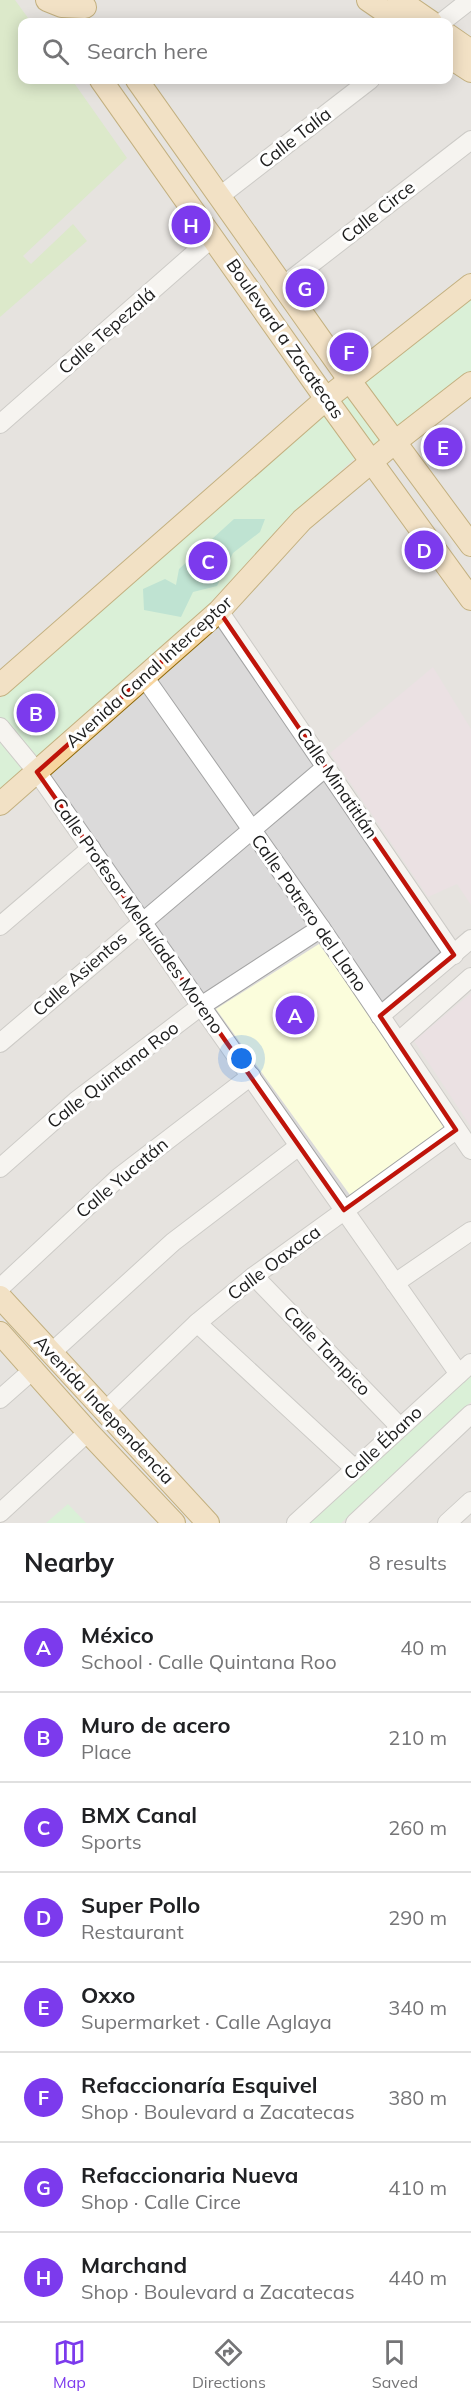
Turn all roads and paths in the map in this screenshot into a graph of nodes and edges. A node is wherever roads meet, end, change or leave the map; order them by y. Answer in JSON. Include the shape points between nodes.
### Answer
{"nodes":[{"id":1,"x":46,"y":0,"type":"edge"},
{"id":2,"x":368,"y":0,"type":"edge"},
{"id":3,"x":399,"y":0,"type":"edge"},
{"id":4,"x":470,"y":0,"type":"edge"},
{"id":5,"x":89,"y":7,"type":"edge"},
{"id":6,"x":57,"y":18,"type":"edge"},
{"id":7,"x":394,"y":18,"type":"edge"},
{"id":8,"x":425,"y":18,"type":"edge"},
{"id":9,"x":447,"y":18,"type":"edge"},
{"id":10,"x":453,"y":38,"type":"edge"},
{"id":11,"x":471,"y":51,"type":"edge"},
{"id":12,"x":453,"y":59,"type":"edge"},
{"id":13,"x":471,"y":71,"type":"edge"},
{"id":14,"x":104,"y":84,"type":"edge"},
{"id":15,"x":140,"y":84,"type":"edge"},
{"id":16,"x":365,"y":84,"type":"edge"},
{"id":17,"x":471,"y":140,"type":"edge"},
{"id":18,"x":220,"y":196,"type":"junction"},
{"id":19,"x":213,"y":237,"type":"junction"},
{"id":20,"x":284,"y":285,"type":"junction"},
{"id":21,"x":471,"y":285,"type":"edge"},
{"id":22,"x":350,"y":381,"type":"junction"},
{"id":23,"x":471,"y":383,"type":"edge"},
{"id":24,"x":326,"y":399,"type":"junction"},
{"id":25,"x":0,"y":424,"type":"edge"},
{"id":26,"x":395,"y":442,"type":"junction"},
{"id":27,"x":372,"y":461,"type":"junction"},
{"id":28,"x":471,"y":545,"type":"edge"},
{"id":29,"x":471,"y":598,"type":"edge"},
{"id":30,"x":219,"y":610,"type":"junction"},
{"id":31,"x":145,"y":678,"type":"junction"},
{"id":32,"x":0,"y":685,"type":"edge"},
{"id":33,"x":0,"y":727,"type":"edge"},
{"id":34,"x":326,"y":767,"type":"junction"},
{"id":35,"x":37,"y":772,"type":"junction"},
{"id":36,"x":0,"y":804,"type":"edge"},
{"id":37,"x":251,"y":830,"type":"junction"},
{"id":38,"x":91,"y":848,"type":"junction"},
{"id":39,"x":142,"y":921,"type":"junction"},
{"id":40,"x":0,"y":926,"type":"edge"},
{"id":41,"x":321,"y":928,"type":"junction"},
{"id":42,"x":471,"y":939,"type":"edge"},
{"id":43,"x":454,"y":955,"type":"junction"},
{"id":44,"x":471,"y":977,"type":"edge"},
{"id":45,"x":201,"y":1006,"type":"junction"},
{"id":46,"x":380,"y":1016,"type":"junction"},
{"id":47,"x":398,"y":1042,"type":"junction"},
{"id":48,"x":0,"y":1043,"type":"edge"},
{"id":49,"x":250,"y":1076,"type":"junction"},
{"id":50,"x":456,"y":1130,"type":"junction"},
{"id":51,"x":299,"y":1146,"type":"junction"},
{"id":52,"x":471,"y":1150,"type":"edge"},
{"id":53,"x":0,"y":1168,"type":"edge"},
{"id":54,"x":344,"y":1210,"type":"junction"},
{"id":55,"x":471,"y":1231,"type":"edge"},
{"id":56,"x":254,"y":1276,"type":"junction"},
{"id":57,"x":395,"y":1283,"type":"junction"},
{"id":58,"x":0,"y":1288,"type":"edge"},
{"id":59,"x":0,"y":1297,"type":"edge"},
{"id":60,"x":197,"y":1323,"type":"junction"},
{"id":61,"x":0,"y":1333,"type":"edge"},
{"id":62,"x":51,"y":1353,"type":"junction"},
{"id":63,"x":465,"y":1368,"type":"edge"},
{"id":64,"x":34,"y":1369,"type":"junction"},
{"id":65,"x":0,"y":1400,"type":"edge"},
{"id":66,"x":105,"y":1411,"type":"junction"},
{"id":67,"x":471,"y":1414,"type":"edge"},
{"id":68,"x":399,"y":1426,"type":"junction"},
{"id":69,"x":88,"y":1432,"type":"junction"},
{"id":70,"x":355,"y":1469,"type":"junction"},
{"id":71,"x":471,"y":1501,"type":"edge"},
{"id":72,"x":0,"y":1513,"type":"edge"},
{"id":73,"x":174,"y":1523,"type":"edge"},
{"id":74,"x":208,"y":1523,"type":"edge"},
{"id":75,"x":296,"y":1523,"type":"edge"},
{"id":76,"x":355,"y":1523,"type":"edge"},
{"id":77,"x":447,"y":1523,"type":"edge"}],
"edges":[{"from":1,"to":5,"type":"main road","via":[[62,6]]},
{"from":1,"to":6,"type":"main road"},
{"from":2,"to":7,"type":"main road"},
{"from":3,"to":8,"type":"main road"},
{"from":4,"to":9,"type":"street"},
{"from":10,"to":11,"type":"main road"},
{"from":12,"to":13,"type":"main road"},
{"from":14,"to":19,"type":"main road","name":"Boulevard a Zacatecas"},
{"from":15,"to":18,"type":"main road","name":"Boulevard a Zacatecas"},
{"from":16,"to":18,"type":"street","name":"Calle Talía"},
{"from":17,"to":20,"type":"street","name":"Calle Circe"},
{"from":18,"to":20,"type":"main road","name":"Boulevard a Zacatecas"},
{"from":19,"to":24,"type":"main road","name":"Boulevard a Zacatecas"},
{"from":19,"to":25,"type":"street","name":"Calle Tepezalá"},
{"from":20,"to":22,"type":"main road","name":"Boulevard a Zacatecas"},
{"from":21,"to":22,"type":"main road"},
{"from":22,"to":24,"type":"main road"},
{"from":22,"to":26,"type":"main road","name":"Boulevard a Zacatecas"},
{"from":23,"to":26,"type":"main road","name":"Avenida Canal Interceptor"},
{"from":24,"to":27,"type":"main road","name":"Boulevard a Zacatecas"},
{"from":24,"to":32,"type":"main road"},
{"from":26,"to":27,"type":"main road","name":"Avenida Canal Interceptor"},
{"from":26,"to":28,"type":"main road","name":"Boulevard a Zacatecas"},
{"from":27,"to":29,"type":"main road","name":"Boulevard a Zacatecas"},
{"from":27,"to":30,"type":"main road","name":"Avenida Canal Interceptor","via":[[302,520]]},
{"from":30,"to":31,"type":"main road","name":"Avenida Canal Interceptor"},
{"from":30,"to":34,"type":"street","name":"Calle Minatitlán"},
{"from":31,"to":35,"type":"main road","name":"Avenida Canal Interceptor"},
{"from":31,"to":37,"type":"street","name":"Calle Potrero del Llano"},
{"from":33,"to":35,"type":"street","name":"Calle Profesor Melquíades Moreno"},
{"from":34,"to":37,"type":"street","name":"Calle Asientos"},
{"from":34,"to":43,"type":"street","name":"Calle Minatitlán"},
{"from":35,"to":36,"type":"main road","name":"Avenida Canal Interceptor"},
{"from":35,"to":38,"type":"street","name":"Calle Profesor Melquíades Moreno"},
{"from":37,"to":39,"type":"street","name":"Calle Asientos"},
{"from":37,"to":41,"type":"street","name":"Calle Potrero del Llano"},
{"from":38,"to":39,"type":"street","name":"Calle Profesor Melquíades Moreno"},
{"from":38,"to":40,"type":"street"},
{"from":39,"to":45,"type":"street","name":"Calle Profesor Melquíades Moreno"},
{"from":39,"to":48,"type":"street","name":"Calle Asientos"},
{"from":41,"to":45,"type":"street","name":"Calle Quintana Roo"},
{"from":41,"to":46,"type":"street","name":"Calle Potrero del Llano"},
{"from":42,"to":43,"type":"street"},
{"from":43,"to":46,"type":"street"},
{"from":44,"to":47,"type":"street"},
{"from":45,"to":49,"type":"street","name":"Calle Profesor Melquíades Moreno"},
{"from":45,"to":53,"type":"street","name":"Calle Quintana Roo","via":[[76,1101]]},
{"from":46,"to":47,"type":"street","name":"Calle Potrero del Llano"},
{"from":47,"to":50,"type":"street","name":"Calle Potrero del Llano"},
{"from":49,"to":51,"type":"street","name":"Calle Profesor Melquíades Moreno"},
{"from":49,"to":58,"type":"street","name":"Calle Yucatán","via":[[118,1178]]},
{"from":50,"to":52,"type":"street","name":"Calle Potrero del Llano"},
{"from":50,"to":54,"type":"street","name":"Calle Oaxaca"},
{"from":51,"to":54,"type":"street","name":"Calle Profesor Melquíades Moreno"},
{"from":51,"to":62,"type":"street","via":[[173,1242]]},
{"from":54,"to":56,"type":"street","name":"Calle Oaxaca"},
{"from":54,"to":57,"type":"street","name":"Calle Profesor Melquíades Moreno"},
{"from":55,"to":57,"type":"street"},
{"from":56,"to":60,"type":"street","name":"Calle Oaxaca"},
{"from":56,"to":68,"type":"street","name":"Calle Tampico"},
{"from":57,"to":63,"type":"street","name":"Calle Profesor Melquíades Moreno"},
{"from":59,"to":62,"type":"main road","name":"Avenida Independencia"},
{"from":60,"to":66,"type":"street","name":"Calle Oaxaca"},
{"from":60,"to":70,"type":"street"},
{"from":61,"to":64,"type":"main road","name":"Avenida Independencia"},
{"from":62,"to":66,"type":"main road","name":"Avenida Independencia"},
{"from":63,"to":68,"type":"street","name":"Calle Ébano"},
{"from":64,"to":65,"type":"street"},
{"from":64,"to":69,"type":"main road","name":"Avenida Independencia"},
{"from":66,"to":74,"type":"main road","name":"Avenida Independencia"},
{"from":67,"to":76,"type":"street"},
{"from":68,"to":70,"type":"street","name":"Calle Ébano"},
{"from":69,"to":72,"type":"street"},
{"from":69,"to":73,"type":"main road","name":"Avenida Independencia"},
{"from":70,"to":75,"type":"street","name":"Calle Ébano"},
{"from":71,"to":77,"type":"street"}]}
